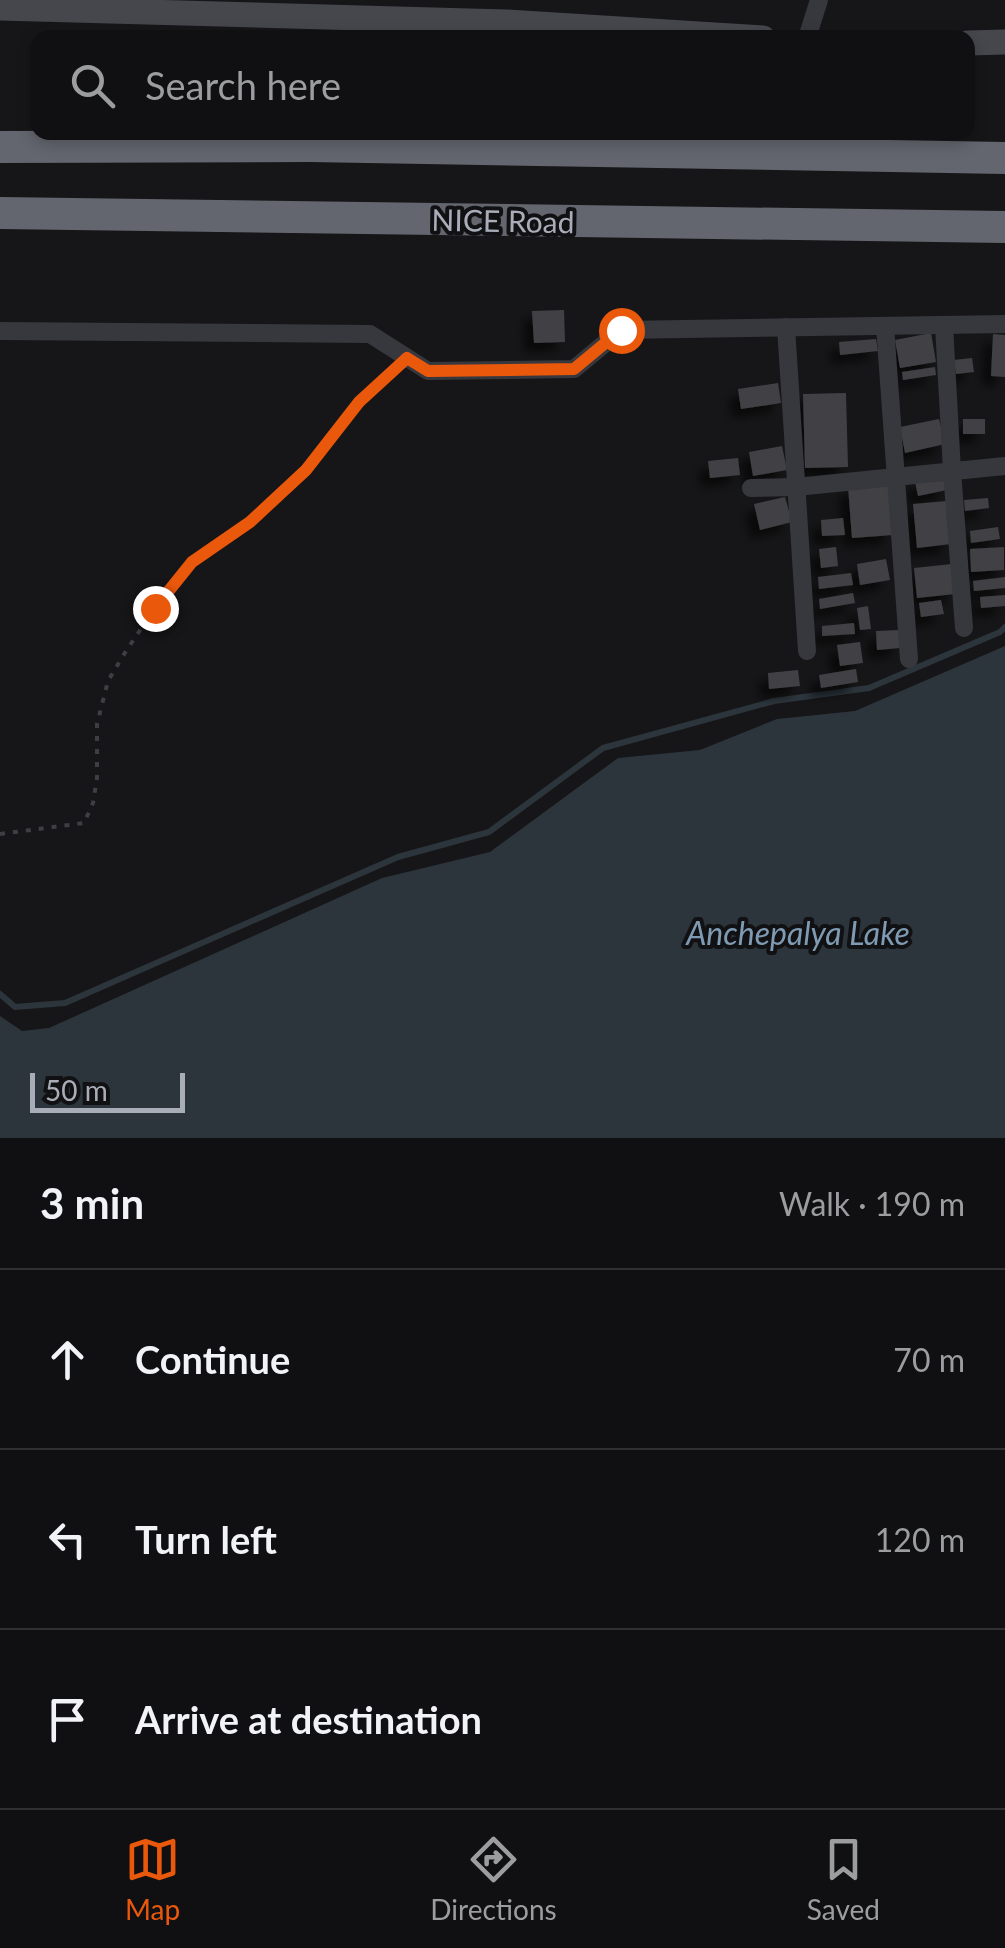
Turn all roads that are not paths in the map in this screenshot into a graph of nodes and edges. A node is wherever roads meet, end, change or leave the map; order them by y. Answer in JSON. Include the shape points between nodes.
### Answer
{"nodes":[{"id":1,"x":819,"y":0,"type":"edge"},
{"id":2,"x":0,"y":8,"type":"edge"},
{"id":3,"x":634,"y":30,"type":"edge"},
{"id":4,"x":810,"y":30,"type":"edge"},
{"id":5,"x":1005,"y":42,"type":"edge"},
{"id":6,"x":975,"y":43,"type":"edge"},
{"id":7,"x":0,"y":147,"type":"edge"},
{"id":8,"x":1005,"y":158,"type":"edge"},
{"id":9,"x":0,"y":213,"type":"edge"},
{"id":10,"x":1005,"y":227,"type":"edge"},
{"id":11,"x":1005,"y":324,"type":"edge"},
{"id":12,"x":944,"y":325,"type":"junction"},
{"id":13,"x":886,"y":326,"type":"junction"},
{"id":14,"x":786,"y":328,"type":"junction"},
{"id":15,"x":0,"y":331,"type":"edge"},
{"id":16,"x":1005,"y":466,"type":"edge"},
{"id":17,"x":952,"y":471,"type":"junction"},
{"id":18,"x":894,"y":477,"type":"junction"},
{"id":19,"x":796,"y":487,"type":"junction"},
{"id":20,"x":751,"y":488,"type":"dead end"},
{"id":21,"x":964,"y":628,"type":"dead end"},
{"id":22,"x":807,"y":651,"type":"dead end"},
{"id":23,"x":909,"y":659,"type":"dead end"}],
"edges":[{"from":1,"to":4,"type":"street"},
{"from":2,"to":3,"type":"street"},
{"from":5,"to":6,"type":"street"},
{"from":7,"to":8,"type":"highway"},
{"from":9,"to":10,"type":"highway","name":"NICE Road"},
{"from":11,"to":12,"type":"street"},
{"from":12,"to":13,"type":"street"},
{"from":12,"to":17,"type":"street"},
{"from":13,"to":14,"type":"street"},
{"from":13,"to":18,"type":"street"},
{"from":14,"to":15,"type":"street","via":[[621,330],[574,369],[428,371],[370,334]]},
{"from":14,"to":19,"type":"street"},
{"from":16,"to":17,"type":"street"},
{"from":17,"to":18,"type":"street"},
{"from":17,"to":21,"type":"street"},
{"from":18,"to":19,"type":"street"},
{"from":18,"to":23,"type":"street"},
{"from":19,"to":20,"type":"street"},
{"from":19,"to":22,"type":"street"}]}
